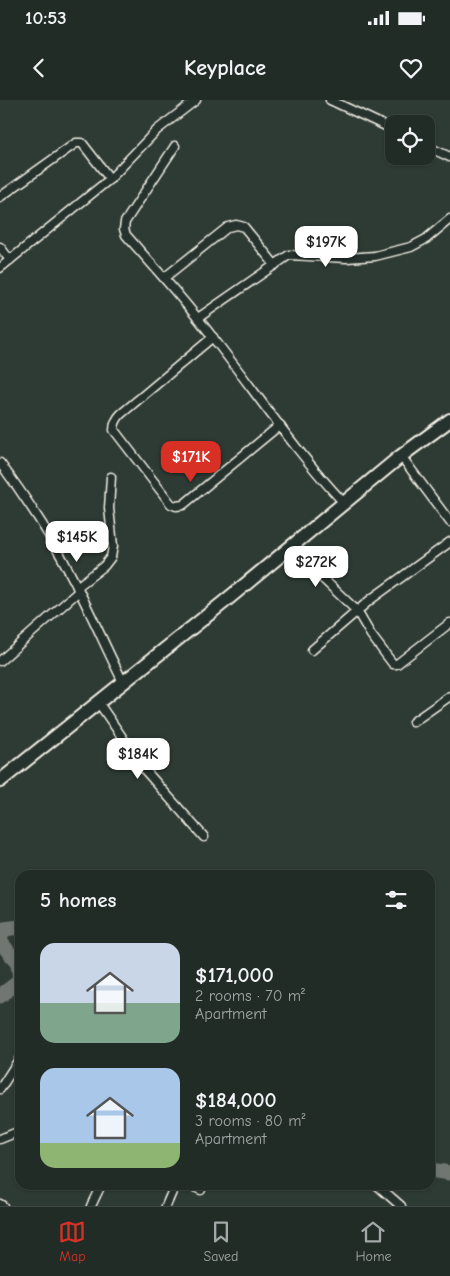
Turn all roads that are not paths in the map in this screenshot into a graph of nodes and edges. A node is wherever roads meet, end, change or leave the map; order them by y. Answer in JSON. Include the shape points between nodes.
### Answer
{"nodes":[{"id":1,"x":196,"y":100,"type":"edge"},
{"id":2,"x":330,"y":100,"type":"edge"},
{"id":3,"x":385,"y":126,"type":"edge"},
{"id":4,"x":175,"y":146,"type":"dead end"},
{"id":5,"x":435,"y":150,"type":"edge"},
{"id":6,"x":450,"y":157,"type":"edge"},
{"id":7,"x":110,"y":179,"type":"junction"},
{"id":8,"x":0,"y":197,"type":"edge"},
{"id":9,"x":450,"y":219,"type":"edge"},
{"id":10,"x":0,"y":247,"type":"edge"},
{"id":11,"x":10,"y":260,"type":"junction"},
{"id":12,"x":275,"y":265,"type":"junction"},
{"id":13,"x":0,"y":268,"type":"edge"},
{"id":14,"x":164,"y":278,"type":"junction"},
{"id":15,"x":198,"y":318,"type":"junction"},
{"id":16,"x":213,"y":338,"type":"junction"},
{"id":17,"x":450,"y":420,"type":"edge"},
{"id":18,"x":280,"y":425,"type":"junction"},
{"id":19,"x":401,"y":456,"type":"junction"},
{"id":20,"x":0,"y":463,"type":"edge"},
{"id":21,"x":111,"y":477,"type":"dead end"},
{"id":22,"x":344,"y":503,"type":"junction"},
{"id":23,"x":450,"y":522,"type":"edge"},
{"id":24,"x":450,"y":542,"type":"edge"},
{"id":25,"x":288,"y":550,"type":"junction"},
{"id":26,"x":78,"y":589,"type":"junction"},
{"id":27,"x":357,"y":611,"type":"junction"},
{"id":28,"x":450,"y":624,"type":"edge"},
{"id":29,"x":312,"y":650,"type":"dead end"},
{"id":30,"x":0,"y":660,"type":"edge"},
{"id":31,"x":123,"y":682,"type":"junction"},
{"id":32,"x":450,"y":696,"type":"edge"},
{"id":33,"x":98,"y":702,"type":"junction"},
{"id":34,"x":413,"y":722,"type":"dead end"},
{"id":35,"x":0,"y":781,"type":"edge"},
{"id":36,"x":204,"y":837,"type":"dead end"},
{"id":37,"x":15,"y":1066,"type":"edge"},
{"id":38,"x":0,"y":1089,"type":"edge"},
{"id":39,"x":15,"y":1133,"type":"edge"},
{"id":40,"x":0,"y":1139,"type":"edge"},
{"id":41,"x":98,"y":1190,"type":"edge"},
{"id":42,"x":174,"y":1190,"type":"edge"},
{"id":43,"x":383,"y":1190,"type":"edge"},
{"id":44,"x":91,"y":1206,"type":"edge"},
{"id":45,"x":166,"y":1206,"type":"edge"},
{"id":46,"x":401,"y":1206,"type":"edge"}],
"edges":[{"from":1,"to":7,"type":"street","via":[[157,130]]},
{"from":2,"to":3,"type":"street"},
{"from":4,"to":14,"type":"street","via":[[133,209],[124,229]]},
{"from":5,"to":6,"type":"street"},
{"from":7,"to":8,"type":"street","via":[[87,148],[76,143]]},
{"from":7,"to":11,"type":"street"},
{"from":9,"to":12,"type":"street","via":[[411,247],[367,258],[296,254]]},
{"from":10,"to":11,"type":"street"},
{"from":11,"to":13,"type":"street"},
{"from":12,"to":14,"type":"street","via":[[244,227],[236,225],[228,227]]},
{"from":12,"to":15,"type":"street"},
{"from":14,"to":15,"type":"street"},
{"from":15,"to":16,"type":"street"},
{"from":16,"to":18,"type":"street"},
{"from":16,"to":18,"type":"street","via":[[116,418],[114,430],[171,504],[176,506],[183,505]]},
{"from":17,"to":19,"type":"highway"},
{"from":18,"to":22,"type":"street","via":[[321,479]]},
{"from":19,"to":22,"type":"highway"},
{"from":19,"to":23,"type":"street"},
{"from":20,"to":26,"type":"street","via":[[32,508]]},
{"from":21,"to":26,"type":"street","via":[[111,557]]},
{"from":22,"to":25,"type":"highway"},
{"from":24,"to":27,"type":"street"},
{"from":25,"to":27,"type":"street"},
{"from":25,"to":31,"type":"highway"},
{"from":26,"to":30,"type":"street"},
{"from":26,"to":31,"type":"street"},
{"from":27,"to":28,"type":"street","via":[[393,664]]},
{"from":27,"to":29,"type":"street"},
{"from":31,"to":33,"type":"highway"},
{"from":32,"to":34,"type":"street"},
{"from":33,"to":35,"type":"highway"},
{"from":33,"to":36,"type":"street","via":[[144,769]]},
{"from":37,"to":38,"type":"street"},
{"from":39,"to":40,"type":"street"},
{"from":41,"to":44,"type":"street"},
{"from":42,"to":45,"type":"street"},
{"from":43,"to":46,"type":"street"}]}
